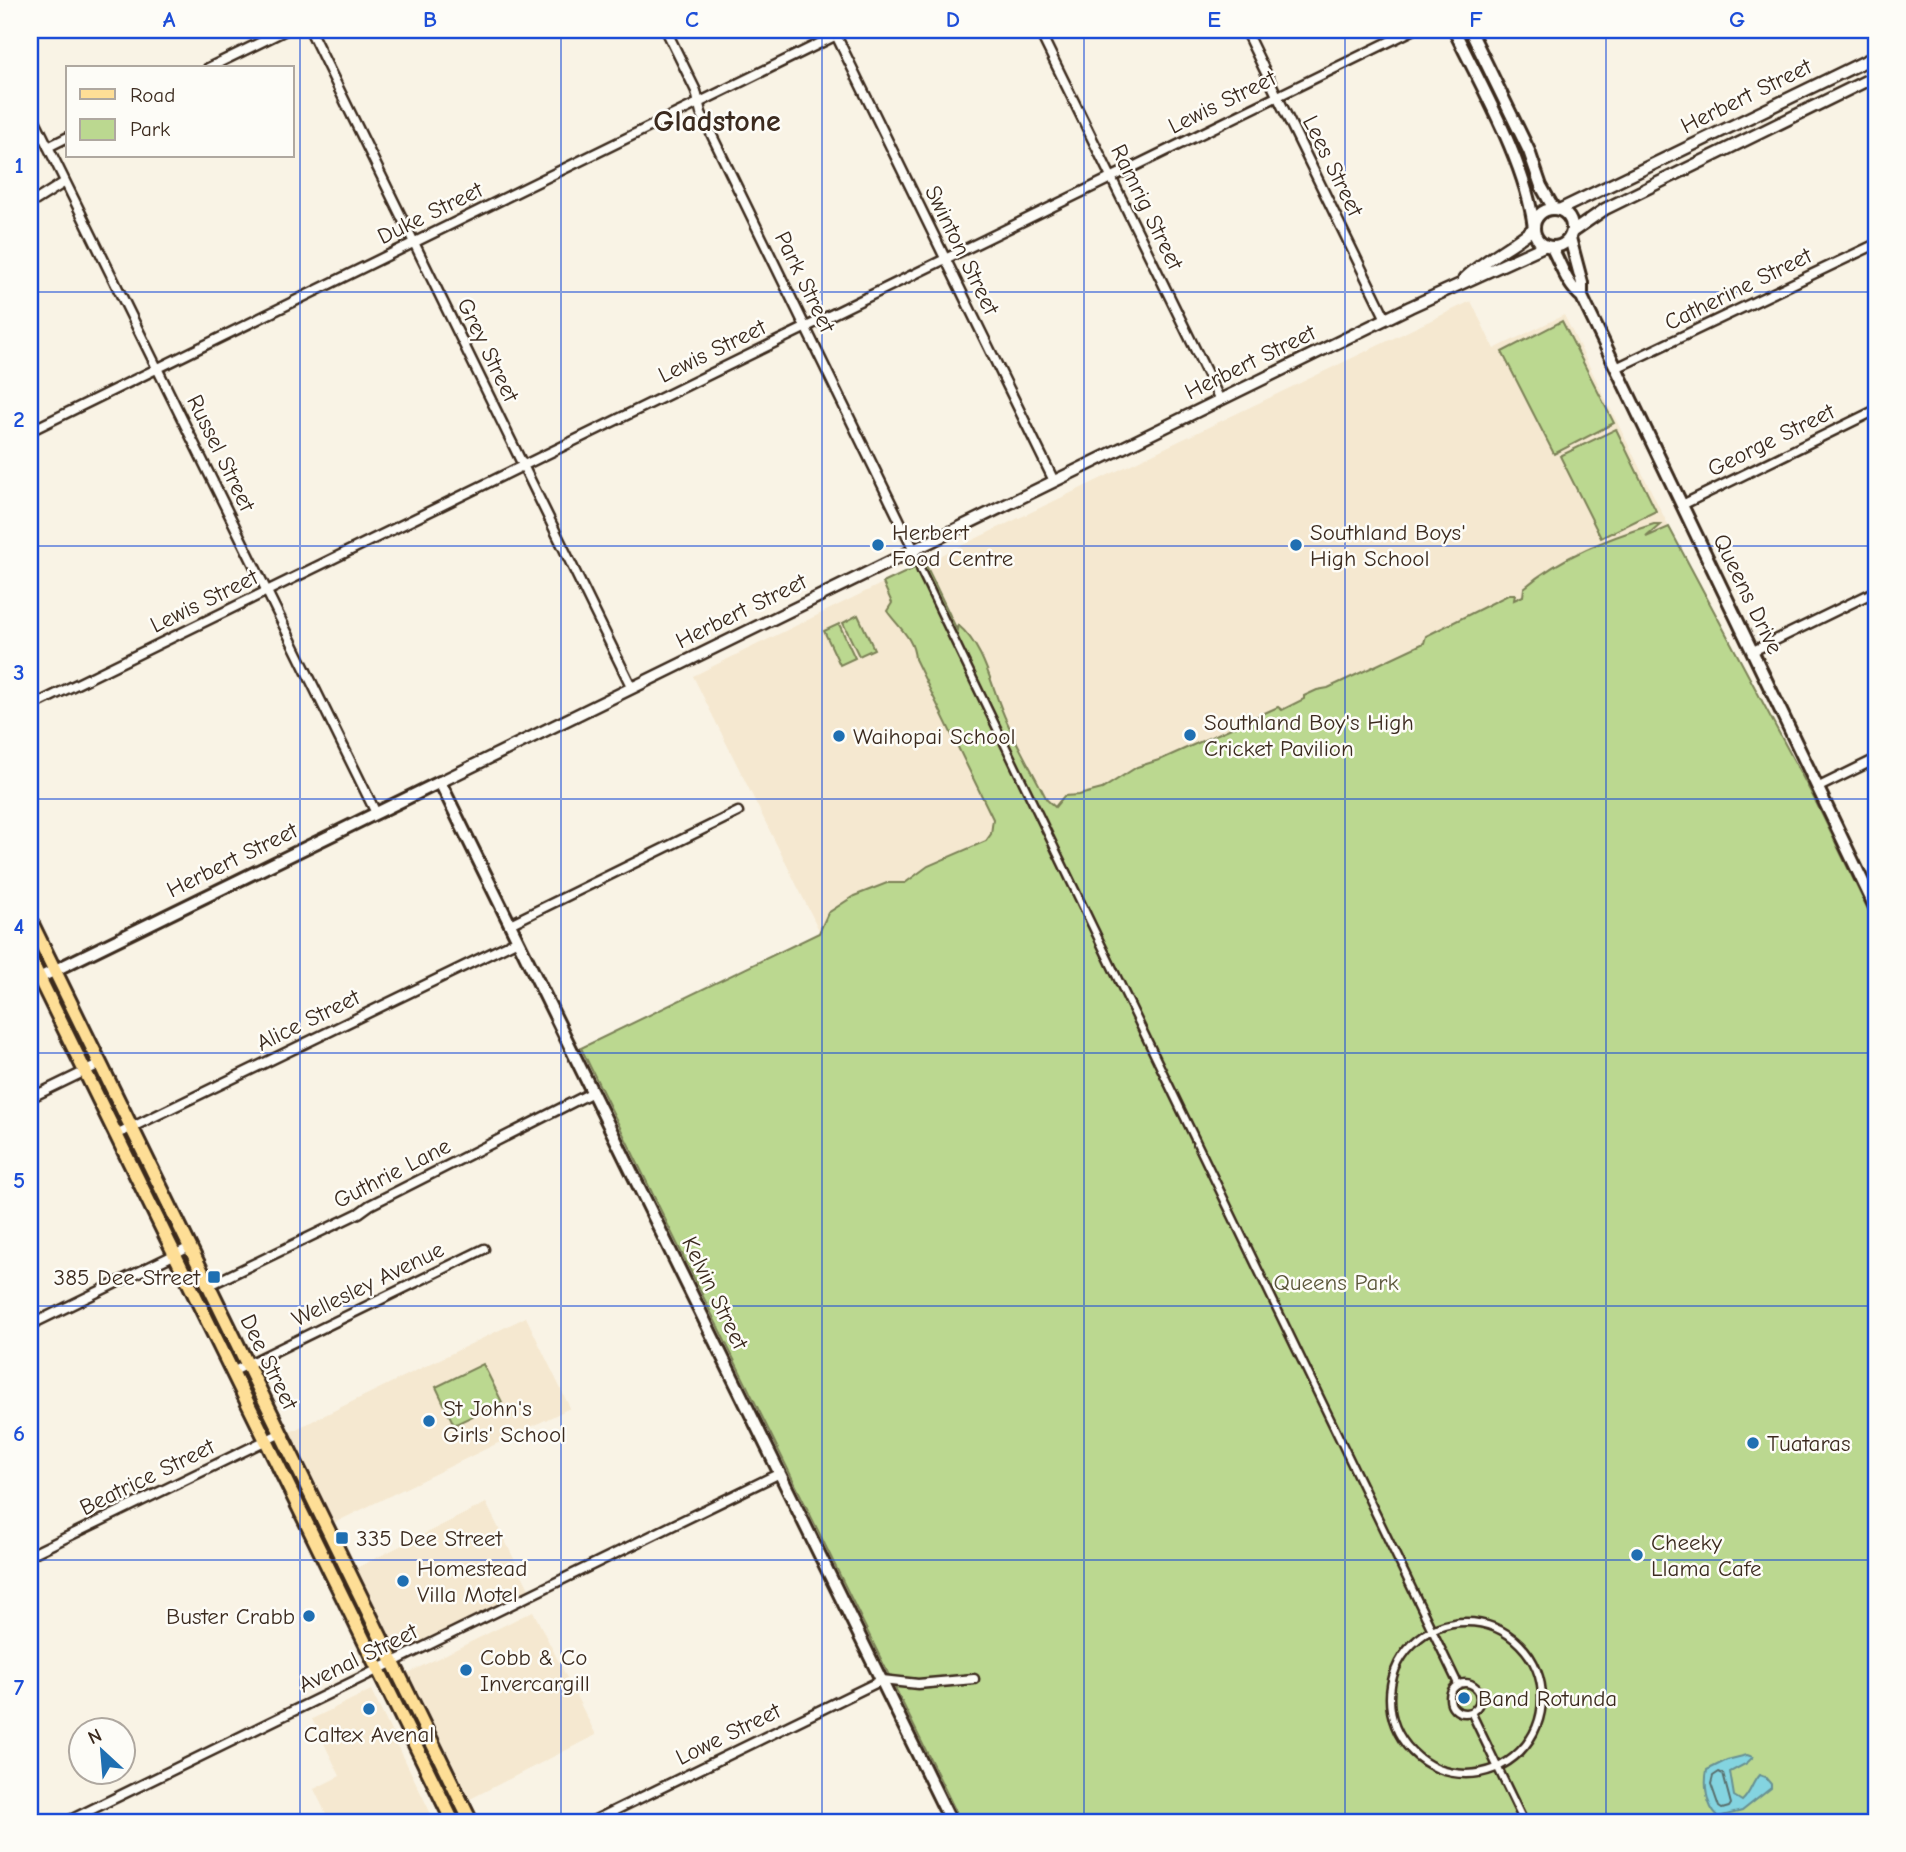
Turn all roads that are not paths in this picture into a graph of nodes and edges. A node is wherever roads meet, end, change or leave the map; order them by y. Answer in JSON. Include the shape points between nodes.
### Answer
{"nodes":[{"id":1,"x":286,"y":30,"type":"edge"},
{"id":2,"x":310,"y":30,"type":"edge"},
{"id":3,"x":666,"y":30,"type":"edge"},
{"id":4,"x":847,"y":30,"type":"edge"},
{"id":5,"x":1039,"y":30,"type":"edge"},
{"id":6,"x":1245,"y":30,"type":"edge"},
{"id":7,"x":1412,"y":30,"type":"edge"},
{"id":8,"x":1454,"y":30,"type":"edge"},
{"id":9,"x":1470,"y":30,"type":"edge"},
{"id":10,"x":836,"y":35,"type":"junction"},
{"id":11,"x":1876,"y":56,"type":"edge"},
{"id":12,"x":212,"y":66,"type":"edge"},
{"id":13,"x":1876,"y":76,"type":"edge"},
{"id":14,"x":1278,"y":96,"type":"junction"},
{"id":15,"x":699,"y":102,"type":"junction"},
{"id":16,"x":1773,"y":107,"type":"junction"},
{"id":17,"x":30,"y":110,"type":"edge"},
{"id":18,"x":1781,"y":123,"type":"junction"},
{"id":19,"x":66,"y":138,"type":"edge"},
{"id":20,"x":48,"y":147,"type":"junction"},
{"id":21,"x":1111,"y":177,"type":"junction"},
{"id":22,"x":65,"y":182,"type":"junction"},
{"id":23,"x":30,"y":204,"type":"edge"},
{"id":24,"x":1556,"y":209,"type":"junction"},
{"id":25,"x":1534,"y":228,"type":"junction"},
{"id":26,"x":1571,"y":235,"type":"junction"},
{"id":27,"x":414,"y":243,"type":"junction"},
{"id":28,"x":1876,"y":244,"type":"edge"},
{"id":29,"x":1548,"y":247,"type":"junction"},
{"id":30,"x":945,"y":258,"type":"junction"},
{"id":31,"x":1462,"y":282,"type":"junction"},
{"id":32,"x":1582,"y":297,"type":"junction"},
{"id":33,"x":1386,"y":319,"type":"junction"},
{"id":34,"x":806,"y":327,"type":"junction"},
{"id":35,"x":1616,"y":368,"type":"junction"},
{"id":36,"x":158,"y":369,"type":"junction"},
{"id":37,"x":1220,"y":400,"type":"junction"},
{"id":38,"x":1876,"y":410,"type":"edge"},
{"id":39,"x":30,"y":431,"type":"edge"},
{"id":40,"x":523,"y":465,"type":"junction"},
{"id":41,"x":1054,"y":481,"type":"junction"},
{"id":42,"x":1682,"y":505,"type":"junction"},
{"id":43,"x":914,"y":550,"type":"junction"},
{"id":44,"x":267,"y":591,"type":"junction"},
{"id":45,"x":1876,"y":591,"type":"edge"},
{"id":46,"x":1753,"y":651,"type":"junction"},
{"id":47,"x":632,"y":688,"type":"junction"},
{"id":48,"x":30,"y":707,"type":"edge"},
{"id":49,"x":1876,"y":759,"type":"edge"},
{"id":50,"x":440,"y":782,"type":"junction"},
{"id":51,"x":1819,"y":786,"type":"junction"},
{"id":52,"x":738,"y":812,"type":"dead end"},
{"id":53,"x":376,"y":813,"type":"junction"},
{"id":54,"x":1876,"y":909,"type":"edge"},
{"id":55,"x":30,"y":920,"type":"edge"},
{"id":56,"x":510,"y":925,"type":"junction"},
{"id":57,"x":518,"y":940,"type":"junction"},
{"id":58,"x":30,"y":959,"type":"edge"},
{"id":59,"x":54,"y":970,"type":"junction"},
{"id":60,"x":39,"y":978,"type":"junction"},
{"id":61,"x":100,"y":1064,"type":"junction"},
{"id":62,"x":85,"y":1072,"type":"junction"},
{"id":63,"x":593,"y":1092,"type":"junction"},
{"id":64,"x":30,"y":1098,"type":"edge"},
{"id":65,"x":131,"y":1128,"type":"junction"},
{"id":66,"x":116,"y":1135,"type":"junction"},
{"id":67,"x":190,"y":1247,"type":"junction"},
{"id":68,"x":484,"y":1249,"type":"dead end"},
{"id":69,"x":174,"y":1254,"type":"junction"},
{"id":70,"x":208,"y":1286,"type":"junction"},
{"id":71,"x":30,"y":1325,"type":"edge"},
{"id":72,"x":247,"y":1365,"type":"junction"},
{"id":73,"x":232,"y":1372,"type":"junction"},
{"id":74,"x":281,"y":1433,"type":"junction"},
{"id":75,"x":266,"y":1440,"type":"junction"},
{"id":76,"x":780,"y":1473,"type":"junction"},
{"id":77,"x":30,"y":1555,"type":"edge"},
{"id":78,"x":1431,"y":1629,"type":"junction"},
{"id":79,"x":393,"y":1662,"type":"junction"},
{"id":80,"x":379,"y":1670,"type":"junction"},
{"id":81,"x":974,"y":1679,"type":"dead end"},
{"id":82,"x":882,"y":1680,"type":"junction"},
{"id":83,"x":1458,"y":1684,"type":"junction"},
{"id":84,"x":1471,"y":1712,"type":"junction"},
{"id":85,"x":1497,"y":1767,"type":"junction"},
{"id":86,"x":948,"y":1821,"type":"edge"},
{"id":87,"x":66,"y":1822,"type":"edge"},
{"id":88,"x":453,"y":1822,"type":"edge"},
{"id":89,"x":471,"y":1822,"type":"edge"},
{"id":90,"x":591,"y":1822,"type":"edge"},
{"id":91,"x":1524,"y":1822,"type":"edge"}],
"edges":[{"from":1,"to":12,"type":"street"},
{"from":2,"to":27,"type":"street","name":"Grey Street"},
{"from":3,"to":15,"type":"street","name":"Park Street"},
{"from":4,"to":10,"type":"street","name":"Duke Street"},
{"from":5,"to":21,"type":"street","name":"Ramrig Street"},
{"from":6,"to":14,"type":"street","name":"Lees Street"},
{"from":7,"to":14,"type":"street","name":"Lewis Street"},
{"from":8,"to":25,"type":"main road","via":[[1520,172]]},
{"from":9,"to":24,"type":"main road","via":[[1541,186]]},
{"from":10,"to":15,"type":"street","name":"Duke Street"},
{"from":10,"to":30,"type":"street","name":"Swinton Street"},
{"from":11,"to":16,"type":"street","name":"Herbert Street"},
{"from":13,"to":18,"type":"street","name":"Herbert Street"},
{"from":14,"to":21,"type":"street","name":"Lewis Street"},
{"from":14,"to":33,"type":"street","name":"Lees Street"},
{"from":15,"to":27,"type":"street","name":"Duke Street"},
{"from":15,"to":34,"type":"street","name":"Park Street"},
{"from":16,"to":18,"type":"street"},
{"from":16,"to":24,"type":"street","name":"Herbert Street"},
{"from":17,"to":20,"type":"street","name":"Russel Street"},
{"from":18,"to":26,"type":"street","name":"Herbert Street","via":[[1605,209]]},
{"from":19,"to":20,"type":"street"},
{"from":20,"to":22,"type":"street","name":"Russel Street"},
{"from":21,"to":30,"type":"street","name":"Lewis Street"},
{"from":21,"to":37,"type":"street","name":"Ramrig Street"},
{"from":22,"to":23,"type":"street"},
{"from":22,"to":36,"type":"street","name":"Russel Street"},
{"from":24,"to":25,"type":"main road","name":"Herbert Street","via":[[1538,216]]},
{"from":24,"to":26,"type":"main road","via":[[1569,217]]},
{"from":25,"to":29,"type":"main road","via":[[1535,236]]},
{"from":25,"to":31,"type":"street","name":"Herbert Street"},
{"from":26,"to":29,"type":"main road","name":"Herbert Street","via":[[1563,246]]},
{"from":26,"to":32,"type":"main road","name":"Queens Drive"},
{"from":27,"to":36,"type":"street","name":"Duke Street"},
{"from":27,"to":40,"type":"street","name":"Grey Street"},
{"from":28,"to":35,"type":"street","name":"Catherine Street"},
{"from":29,"to":31,"type":"street","name":"Herbert Street"},
{"from":29,"to":32,"type":"main road","name":"Queens Drive","via":[[1561,262],[1571,288]]},
{"from":30,"to":34,"type":"street","name":"Lewis Street"},
{"from":30,"to":41,"type":"street","name":"Swinton Street"},
{"from":31,"to":33,"type":"street","name":"Herbert Street"},
{"from":32,"to":35,"type":"main road","name":"Queens Drive"},
{"from":33,"to":37,"type":"street","name":"Herbert Street"},
{"from":34,"to":40,"type":"street","name":"Lewis Street"},
{"from":34,"to":43,"type":"street","name":"Park Street"},
{"from":35,"to":42,"type":"main road","name":"Queens Drive"},
{"from":36,"to":39,"type":"street","name":"Duke Street"},
{"from":36,"to":44,"type":"street","name":"Russel Street"},
{"from":37,"to":41,"type":"street","name":"Herbert Street"},
{"from":38,"to":42,"type":"street","name":"George Street"},
{"from":40,"to":44,"type":"street","name":"Lewis Street"},
{"from":40,"to":47,"type":"street","name":"Grey Street"},
{"from":41,"to":43,"type":"street","name":"Herbert Street"},
{"from":42,"to":46,"type":"main road","name":"Queens Drive"},
{"from":43,"to":47,"type":"street","name":"Herbert Street"},
{"from":43,"to":78,"type":"street","via":[[920,571]]},
{"from":44,"to":48,"type":"street","name":"Lewis Street"},
{"from":44,"to":53,"type":"street","name":"Russel Street"},
{"from":45,"to":46,"type":"street"},
{"from":46,"to":51,"type":"main road","name":"Queens Drive"},
{"from":47,"to":50,"type":"street","name":"Herbert Street"},
{"from":49,"to":51,"type":"street"},
{"from":50,"to":53,"type":"main road","name":"Herbert Street"},
{"from":50,"to":56,"type":"main road","name":"Kelvin Street"},
{"from":51,"to":54,"type":"main road","name":"Queens Drive"},
{"from":52,"to":56,"type":"street"},
{"from":53,"to":59,"type":"main road","name":"Herbert Street"},
{"from":55,"to":59,"type":"main road","name":"Dee Street"},
{"from":56,"to":57,"type":"main road","name":"Kelvin Street"},
{"from":57,"to":63,"type":"main road","name":"Kelvin Street"},
{"from":57,"to":65,"type":"street","name":"Alice Street"},
{"from":58,"to":60,"type":"main road","name":"Dee Street"},
{"from":59,"to":60,"type":"main road","name":"Herbert Street"},
{"from":59,"to":61,"type":"main road","name":"Dee Street"},
{"from":60,"to":62,"type":"main road","name":"Dee Street"},
{"from":61,"to":62,"type":"street"},
{"from":61,"to":65,"type":"main road","name":"Dee Street"},
{"from":62,"to":64,"type":"street"},
{"from":62,"to":66,"type":"main road","name":"Dee Street"},
{"from":63,"to":70,"type":"street","name":"Guthrie Lane"},
{"from":63,"to":76,"type":"main road","name":"Kelvin Street"},
{"from":65,"to":66,"type":"street","name":"Alice Street"},
{"from":65,"to":67,"type":"main road","name":"Dee Street"},
{"from":66,"to":69,"type":"main road","name":"Dee Street"},
{"from":67,"to":69,"type":"street"},
{"from":67,"to":70,"type":"main road","name":"Dee Street"},
{"from":68,"to":72,"type":"street","name":"Wellesley Avenue"},
{"from":69,"to":71,"type":"street"},
{"from":69,"to":73,"type":"main road","name":"Dee Street"},
{"from":70,"to":72,"type":"main road","name":"Dee Street"},
{"from":72,"to":73,"type":"street","name":"Wellesley Avenue"},
{"from":72,"to":74,"type":"main road","name":"Dee Street"},
{"from":73,"to":75,"type":"main road","name":"Dee Street"},
{"from":74,"to":75,"type":"street","name":"Beatrice Street"},
{"from":74,"to":79,"type":"main road","name":"Dee Street"},
{"from":75,"to":77,"type":"street","name":"Beatrice Street"},
{"from":75,"to":80,"type":"main road","name":"Dee Street"},
{"from":76,"to":79,"type":"street","name":"Avenal Street"},
{"from":76,"to":82,"type":"main road","name":"Kelvin Street"},
{"from":78,"to":83,"type":"street"},
{"from":78,"to":85,"type":"street","via":[[1399,1658],[1388,1701],[1392,1722],[1402,1741],[1435,1768],[1477,1774]]},
{"from":78,"to":85,"type":"street","via":[[1450,1622],[1487,1624],[1505,1631],[1532,1658],[1539,1674],[1542,1709],[1527,1744]]},
{"from":79,"to":80,"type":"street","name":"Avenal Street"},
{"from":79,"to":89,"type":"main road","name":"Dee Street"},
{"from":80,"to":87,"type":"street","name":"Avenal Street"},
{"from":80,"to":88,"type":"main road","name":"Dee Street"},
{"from":81,"to":82,"type":"street","via":[[918,1684]]},
{"from":82,"to":86,"type":"main road","name":"Kelvin Street"},
{"from":82,"to":90,"type":"street","name":"Lowe Street"},
{"from":83,"to":84,"type":"street","via":[[1449,1697],[1452,1707],[1461,1713]]},
{"from":83,"to":84,"type":"street","via":[[1472,1684],[1479,1691],[1480,1701]]},
{"from":84,"to":85,"type":"street"},
{"from":85,"to":91,"type":"street"}]}
